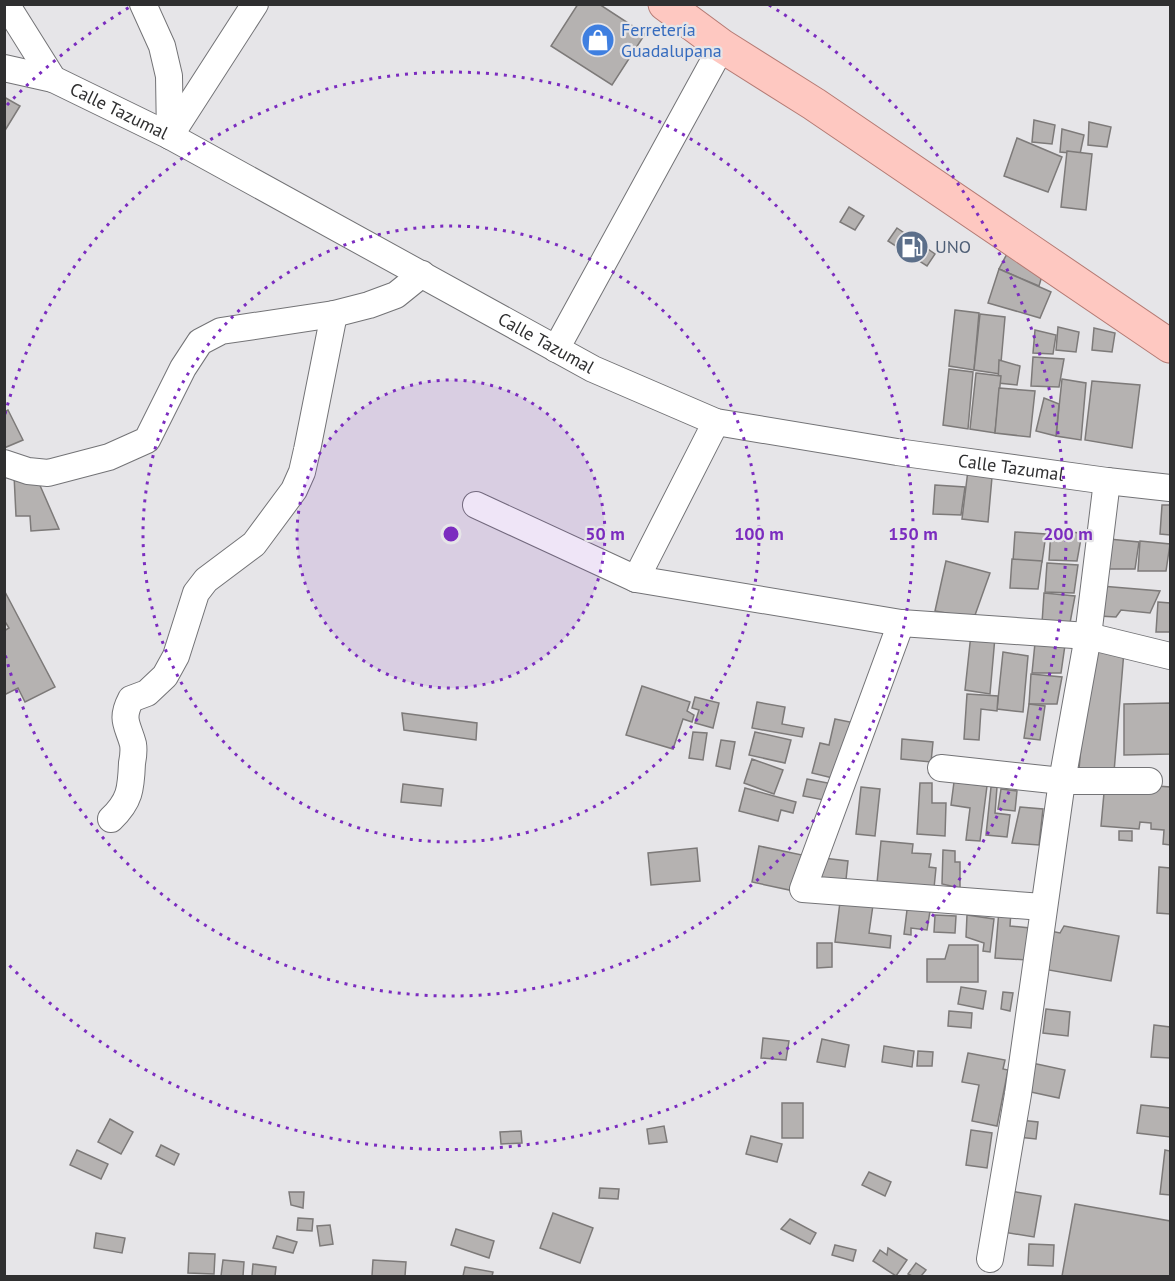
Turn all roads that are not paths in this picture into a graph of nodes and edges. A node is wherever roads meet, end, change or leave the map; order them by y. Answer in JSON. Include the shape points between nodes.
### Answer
{"nodes":[{"id":1,"x":6,"y":4,"type":"edge"},
{"id":2,"x":143,"y":4,"type":"edge"},
{"id":3,"x":255,"y":4,"type":"edge"},
{"id":4,"x":665,"y":4,"type":"edge"},
{"id":5,"x":722,"y":46,"type":"junction"},
{"id":6,"x":4,"y":68,"type":"edge"},
{"id":7,"x":53,"y":79,"type":"junction"},
{"id":8,"x":170,"y":136,"type":"junction"},
{"id":9,"x":422,"y":274,"type":"junction"},
{"id":10,"x":334,"y":314,"type":"junction"},
{"id":11,"x":1170,"y":346,"type":"edge"},
{"id":12,"x":556,"y":349,"type":"junction"},
{"id":13,"x":716,"y":422,"type":"junction"},
{"id":14,"x":4,"y":463,"type":"edge"},
{"id":15,"x":1107,"y":482,"type":"junction"},
{"id":16,"x":1170,"y":488,"type":"edge"},
{"id":17,"x":476,"y":505,"type":"dead end"},
{"id":18,"x":636,"y":579,"type":"junction"},
{"id":19,"x":901,"y":623,"type":"junction"},
{"id":20,"x":1088,"y":636,"type":"junction"},
{"id":21,"x":1170,"y":656,"type":"edge"},
{"id":22,"x":941,"y":768,"type":"dead end"},
{"id":23,"x":1062,"y":781,"type":"junction"},
{"id":24,"x":1149,"y":781,"type":"dead end"},
{"id":25,"x":111,"y":819,"type":"dead end"},
{"id":26,"x":1043,"y":907,"type":"junction"},
{"id":27,"x":990,"y":1258,"type":"dead end"}],
"edges":[{"from":1,"to":7,"type":"street","name":"Calle Tazumal"},
{"from":2,"to":8,"type":"street","via":[[162,46],[169,76]]},
{"from":3,"to":8,"type":"street"},
{"from":4,"to":5,"type":"main road"},
{"from":5,"to":11,"type":"main road"},
{"from":5,"to":12,"type":"street"},
{"from":6,"to":7,"type":"street"},
{"from":7,"to":8,"type":"street","name":"Calle Tazumal"},
{"from":8,"to":9,"type":"street","name":"Calle Tazumal"},
{"from":9,"to":10,"type":"street","via":[[396,295]]},
{"from":9,"to":12,"type":"street","name":"Calle Tazumal"},
{"from":10,"to":14,"type":"street","via":[[221,331],[200,342],[147,440],[110,457],[48,473]]},
{"from":10,"to":25,"type":"street","via":[[302,472],[294,490],[255,544],[206,580],[196,593],[179,649],[165,676],[147,693],[131,699],[125,711],[133,746],[130,794]]},
{"from":12,"to":13,"type":"street","name":"Calle Tazumal"},
{"from":13,"to":15,"type":"street","name":"Calle Tazumal","via":[[897,453]]},
{"from":13,"to":18,"type":"street"},
{"from":15,"to":16,"type":"street","name":"Calle Tazumal"},
{"from":15,"to":20,"type":"street"},
{"from":17,"to":18,"type":"street"},
{"from":18,"to":19,"type":"street"},
{"from":19,"to":20,"type":"street"},
{"from":19,"to":26,"type":"street","via":[[803,889]]},
{"from":20,"to":21,"type":"street"},
{"from":20,"to":23,"type":"street"},
{"from":22,"to":23,"type":"street"},
{"from":23,"to":24,"type":"street"},
{"from":23,"to":26,"type":"street"},
{"from":26,"to":27,"type":"street","via":[[1018,1094]]}]}
